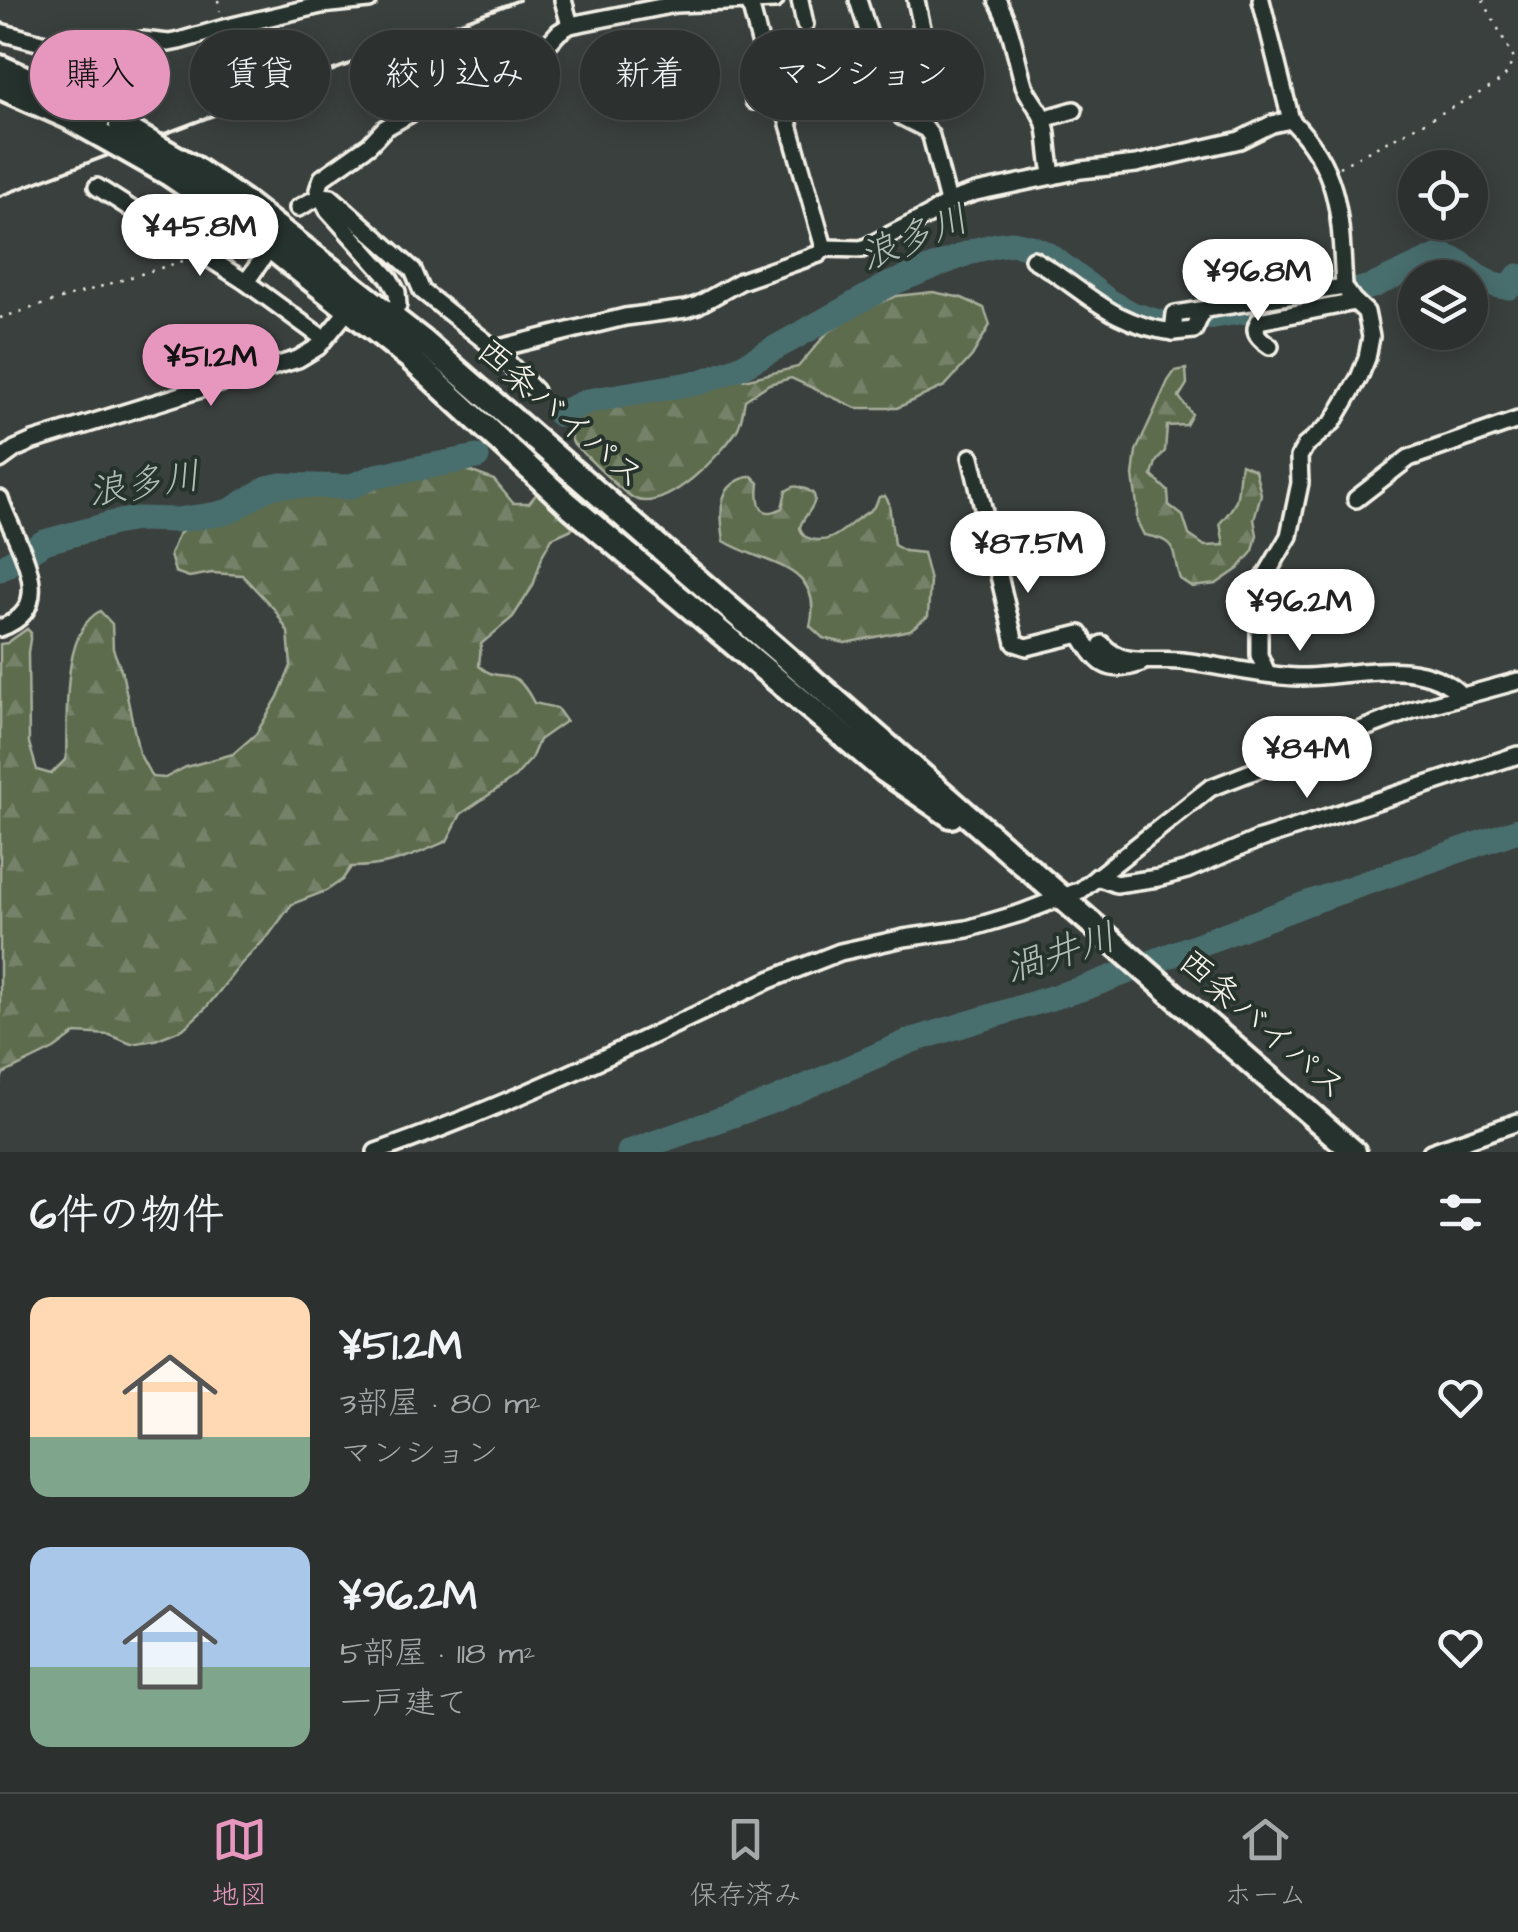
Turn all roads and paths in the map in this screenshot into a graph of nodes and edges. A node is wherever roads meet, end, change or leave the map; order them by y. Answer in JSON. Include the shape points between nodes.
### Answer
{"nodes":[{"id":1,"x":369,"y":0,"type":"edge"},
{"id":2,"x":563,"y":0,"type":"edge"},
{"id":3,"x":775,"y":0,"type":"edge"},
{"id":4,"x":800,"y":0,"type":"edge"},
{"id":5,"x":858,"y":0,"type":"edge"},
{"id":6,"x":916,"y":0,"type":"edge"},
{"id":7,"x":1261,"y":0,"type":"edge"},
{"id":8,"x":1484,"y":0,"type":"edge"},
{"id":9,"x":749,"y":1,"type":"edge"},
{"id":10,"x":1000,"y":1,"type":"edge"},
{"id":11,"x":805,"y":24,"type":"dead end"},
{"id":12,"x":570,"y":25,"type":"junction"},
{"id":13,"x":757,"y":30,"type":"edge"},
{"id":14,"x":869,"y":30,"type":"edge"},
{"id":15,"x":922,"y":30,"type":"edge"},
{"id":16,"x":0,"y":32,"type":"edge"},
{"id":17,"x":30,"y":40,"type":"edge"},
{"id":18,"x":170,"y":43,"type":"edge"},
{"id":19,"x":1516,"y":59,"type":"edge"},
{"id":20,"x":0,"y":67,"type":"edge"},
{"id":21,"x":0,"y":86,"type":"edge"},
{"id":22,"x":1074,"y":110,"type":"dead end"},
{"id":23,"x":1043,"y":118,"type":"junction"},
{"id":24,"x":786,"y":120,"type":"edge"},
{"id":25,"x":908,"y":120,"type":"edge"},
{"id":26,"x":1292,"y":120,"type":"junction"},
{"id":27,"x":112,"y":131,"type":"junction"},
{"id":28,"x":1328,"y":172,"type":"junction"},
{"id":29,"x":1053,"y":176,"type":"junction"},
{"id":30,"x":97,"y":187,"type":"dead end"},
{"id":31,"x":321,"y":196,"type":"junction"},
{"id":32,"x":948,"y":202,"type":"junction"},
{"id":33,"x":298,"y":208,"type":"dead end"},
{"id":34,"x":824,"y":248,"type":"junction"},
{"id":35,"x":204,"y":255,"type":"junction"},
{"id":36,"x":263,"y":258,"type":"dead end"},
{"id":37,"x":1033,"y":259,"type":"dead end"},
{"id":38,"x":246,"y":282,"type":"junction"},
{"id":39,"x":1350,"y":295,"type":"junction"},
{"id":40,"x":355,"y":302,"type":"junction"},
{"id":41,"x":0,"y":318,"type":"edge"},
{"id":42,"x":386,"y":326,"type":"junction"},
{"id":43,"x":324,"y":339,"type":"junction"},
{"id":44,"x":1270,"y":346,"type":"dead end"},
{"id":45,"x":495,"y":350,"type":"junction"},
{"id":46,"x":535,"y":391,"type":"dead end"},
{"id":47,"x":1518,"y":420,"type":"edge"},
{"id":48,"x":972,"y":457,"type":"dead end"},
{"id":49,"x":0,"y":460,"type":"edge"},
{"id":50,"x":1356,"y":498,"type":"dead end"},
{"id":51,"x":0,"y":499,"type":"edge"},
{"id":52,"x":0,"y":628,"type":"edge"},
{"id":53,"x":1102,"y":644,"type":"dead end"},
{"id":54,"x":1145,"y":662,"type":"junction"},
{"id":55,"x":1266,"y":672,"type":"junction"},
{"id":56,"x":1518,"y":681,"type":"edge"},
{"id":57,"x":1461,"y":696,"type":"junction"},
{"id":58,"x":1518,"y":755,"type":"edge"},
{"id":59,"x":1097,"y":877,"type":"junction"},
{"id":60,"x":1070,"y":905,"type":"junction"},
{"id":61,"x":1518,"y":1122,"type":"edge"},
{"id":62,"x":1465,"y":1147,"type":"edge"},
{"id":63,"x":376,"y":1152,"type":"edge"},
{"id":64,"x":1354,"y":1152,"type":"edge"},
{"id":65,"x":1431,"y":1152,"type":"edge"}],
"edges":[{"from":1,"to":18,"type":"street","via":[[321,4]]},
{"from":2,"to":12,"type":"street"},
{"from":3,"to":9,"type":"street"},
{"from":4,"to":11,"type":"street"},
{"from":5,"to":14,"type":"street"},
{"from":6,"to":15,"type":"street"},
{"from":7,"to":26,"type":"street"},
{"from":8,"to":19,"type":"path"},
{"from":9,"to":12,"type":"street","via":[[676,4]]},
{"from":9,"to":13,"type":"street"},
{"from":10,"to":23,"type":"street","via":[[1024,86]]},
{"from":12,"to":31,"type":"street","via":[[538,50],[511,57],[385,128],[322,178]]},
{"from":16,"to":17,"type":"street"},
{"from":19,"to":28,"type":"path","via":[[1493,86]]},
{"from":20,"to":27,"type":"highway","name":"西条バイパス","via":[[78,101]]},
{"from":21,"to":27,"type":"highway","name":"西条バイパス"},
{"from":22,"to":23,"type":"street"},
{"from":23,"to":29,"type":"street"},
{"from":24,"to":34,"type":"street"},
{"from":25,"to":32,"type":"street","via":[[931,136]]},
{"from":26,"to":28,"type":"street"},
{"from":26,"to":29,"type":"street","via":[[1240,140]]},
{"from":27,"to":40,"type":"highway","name":"西条バイパス","bridge":true,"via":[[169,174],[237,209]]},
{"from":28,"to":39,"type":"street"},
{"from":29,"to":32,"type":"street"},
{"from":30,"to":35,"type":"street"},
{"from":31,"to":33,"type":"street"},
{"from":31,"to":42,"type":"street","via":[[397,292]]},
{"from":31,"to":45,"type":"street","via":[[331,197],[413,270],[422,291]]},
{"from":32,"to":34,"type":"street","via":[[862,249]]},
{"from":34,"to":45,"type":"street","via":[[686,309]]},
{"from":35,"to":38,"type":"street"},
{"from":35,"to":41,"type":"path"},
{"from":36,"to":38,"type":"street"},
{"from":37,"to":39,"type":"street","via":[[1140,326],[1174,326],[1175,314]]},
{"from":38,"to":43,"type":"street"},
{"from":39,"to":44,"type":"street","via":[[1259,322],[1258,337]]},
{"from":39,"to":55,"type":"street","via":[[1369,321],[1366,358],[1333,422],[1299,458],[1289,536],[1265,577],[1258,656]]},
{"from":40,"to":42,"type":"highway","name":"西条バイパス"},
{"from":40,"to":43,"type":"street"},
{"from":42,"to":60,"type":"highway","name":"西条バイパス","via":[[424,342]]},
{"from":43,"to":49,"type":"street","via":[[298,359],[33,441]]},
{"from":45,"to":46,"type":"street"},
{"from":47,"to":50,"type":"street","via":[[1409,458]]},
{"from":48,"to":54,"type":"street","via":[[1016,643],[1027,647],[1080,634],[1104,666]]},
{"from":51,"to":52,"type":"street","via":[[32,584],[22,615]]},
{"from":53,"to":54,"type":"street","via":[[1116,656]]},
{"from":54,"to":55,"type":"street"},
{"from":55,"to":57,"type":"street","via":[[1408,673],[1443,682]]},
{"from":56,"to":57,"type":"street"},
{"from":57,"to":59,"type":"street","via":[[1210,788]]},
{"from":58,"to":59,"type":"street","via":[[1257,840],[1186,870],[1116,884]]},
{"from":59,"to":60,"type":"street"},
{"from":60,"to":63,"type":"street","via":[[809,963],[522,1095]]},
{"from":60,"to":64,"type":"highway","name":"西条バイパス"},
{"from":61,"to":62,"type":"street"},
{"from":62,"to":65,"type":"street"}]}
